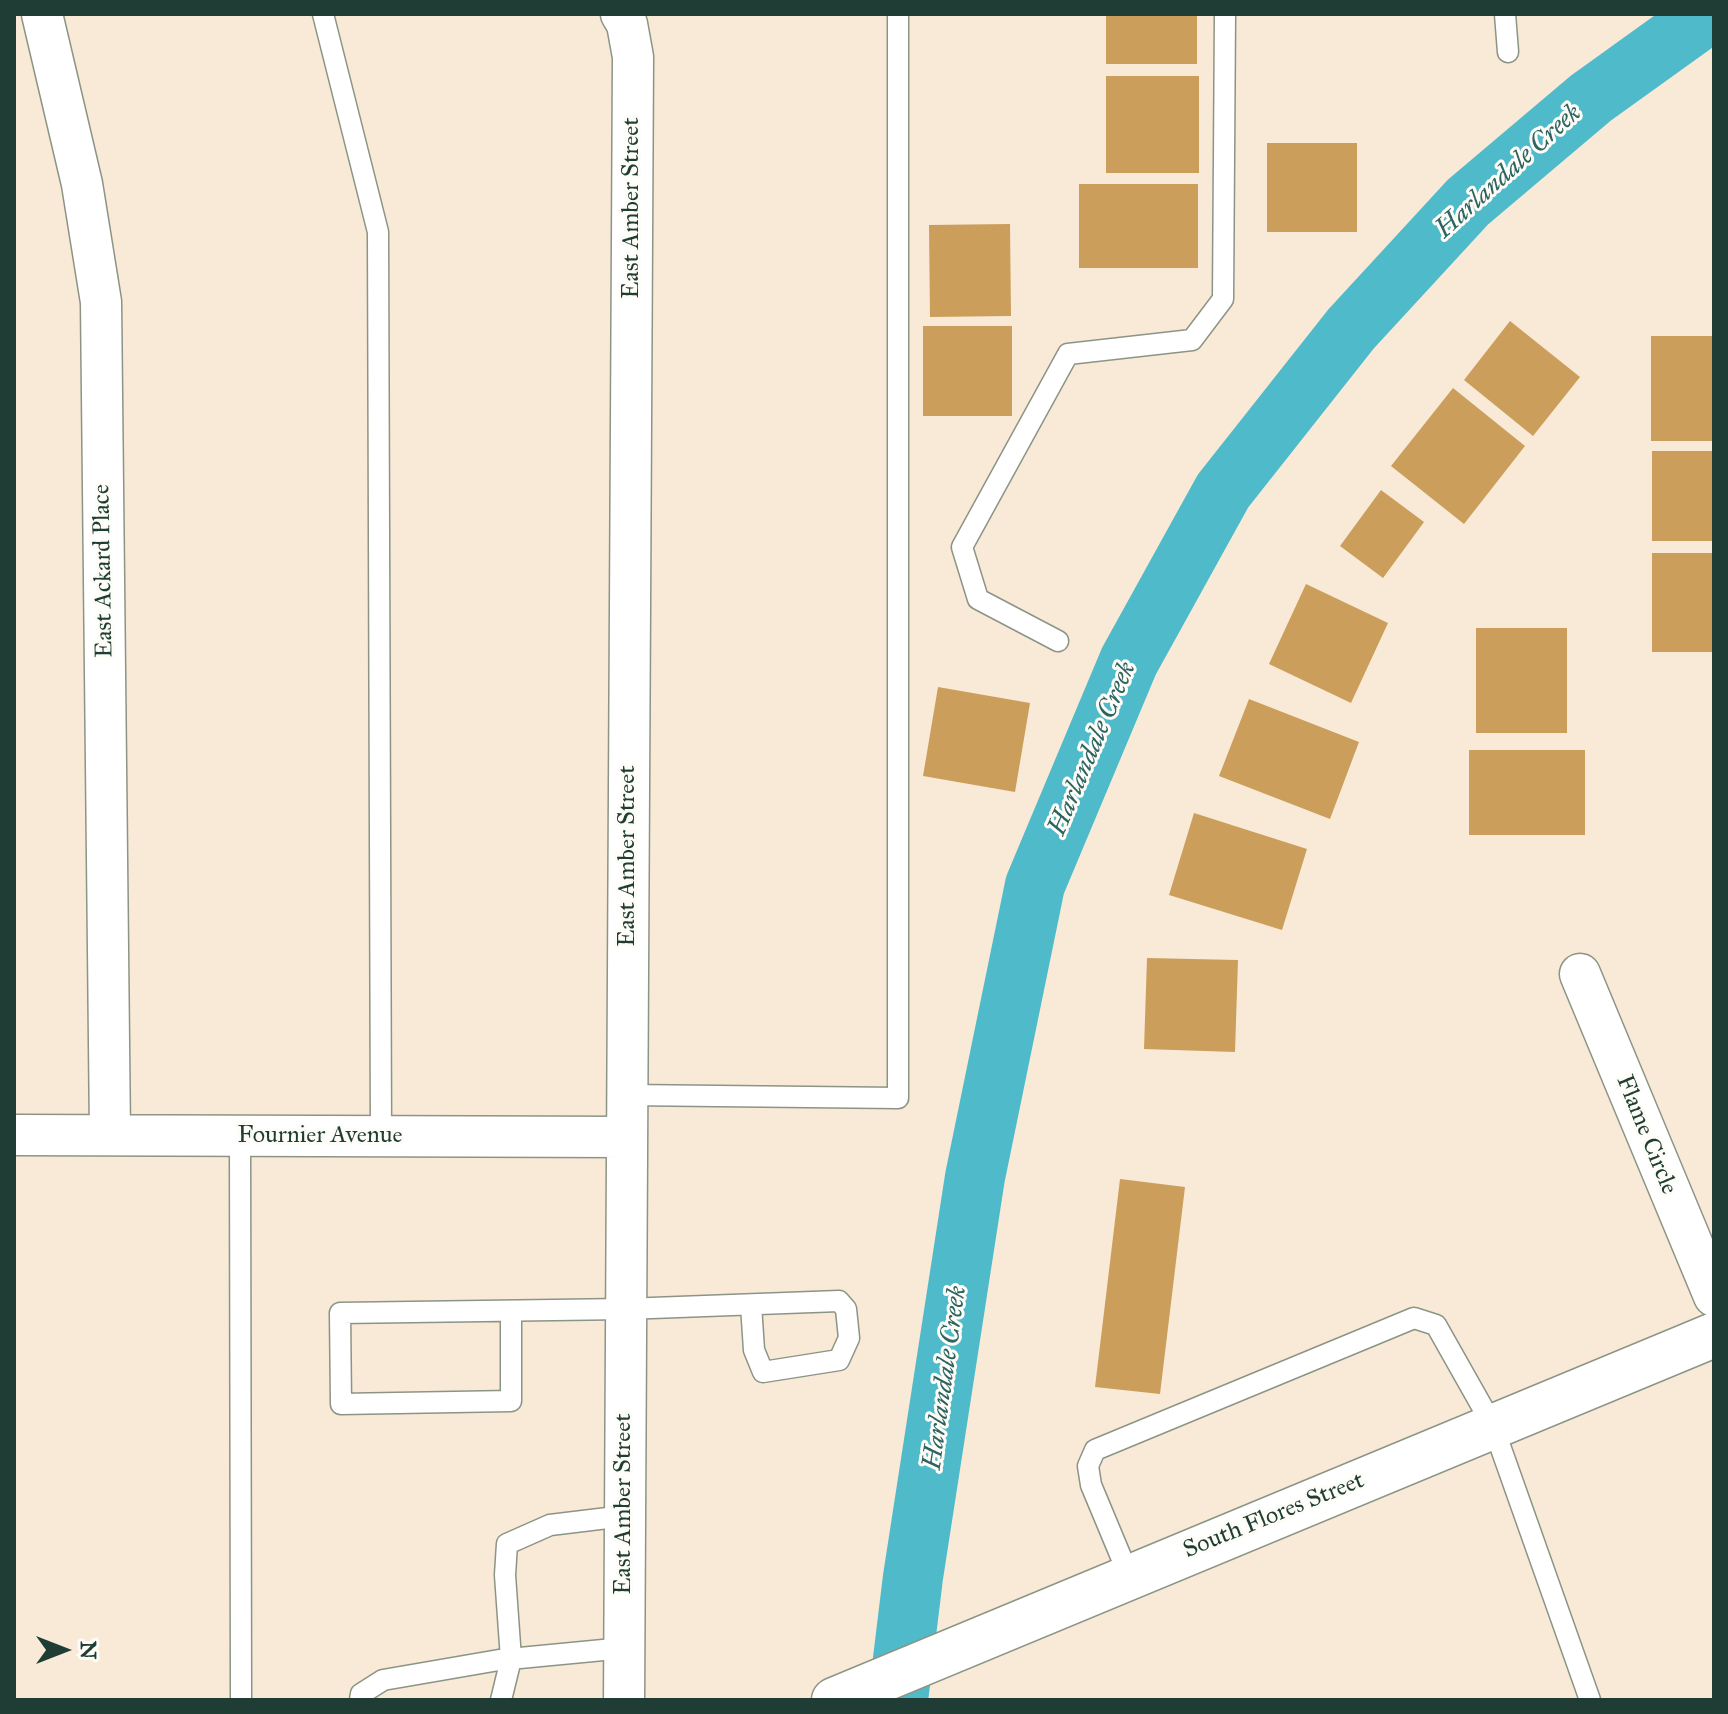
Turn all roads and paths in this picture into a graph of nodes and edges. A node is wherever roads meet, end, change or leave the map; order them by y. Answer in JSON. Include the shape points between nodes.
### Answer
{"nodes":[{"id":1,"x":42,"y":14,"type":"edge"},
{"id":2,"x":323,"y":14,"type":"edge"},
{"id":3,"x":621,"y":14,"type":"edge"},
{"id":4,"x":898,"y":14,"type":"edge"},
{"id":5,"x":1225,"y":14,"type":"edge"},
{"id":6,"x":1505,"y":14,"type":"edge"},
{"id":7,"x":1508,"y":52,"type":"dead end"},
{"id":8,"x":1058,"y":641,"type":"dead end"},
{"id":9,"x":1580,"y":974,"type":"dead end"},
{"id":10,"x":627,"y":1095,"type":"junction"},
{"id":11,"x":14,"y":1135,"type":"edge"},
{"id":12,"x":110,"y":1135,"type":"junction"},
{"id":13,"x":240,"y":1136,"type":"junction"},
{"id":14,"x":381,"y":1136,"type":"junction"},
{"id":15,"x":626,"y":1137,"type":"junction"},
{"id":16,"x":1714,"y":1296,"type":"edge"},
{"id":17,"x":751,"y":1305,"type":"junction"},
{"id":18,"x":625,"y":1309,"type":"junction"},
{"id":19,"x":511,"y":1311,"type":"junction"},
{"id":20,"x":1714,"y":1335,"type":"edge"},
{"id":21,"x":1493,"y":1426,"type":"junction"},
{"id":22,"x":624,"y":1516,"type":"junction"},
{"id":23,"x":1129,"y":1576,"type":"junction"},
{"id":24,"x":624,"y":1648,"type":"junction"},
{"id":25,"x":511,"y":1659,"type":"junction"},
{"id":26,"x":241,"y":1700,"type":"edge"},
{"id":27,"x":360,"y":1700,"type":"edge"},
{"id":28,"x":501,"y":1700,"type":"edge"},
{"id":29,"x":624,"y":1700,"type":"edge"},
{"id":30,"x":834,"y":1700,"type":"edge"},
{"id":31,"x":1590,"y":1700,"type":"edge"}],
"edges":[{"from":1,"to":12,"type":"street","name":"East Ackard Place","via":[[82,184],[101,302]]},
{"from":2,"to":14,"type":"lane","via":[[378,232]]},
{"from":3,"to":10,"type":"street","name":"East Amber Street","via":[[633,57]]},
{"from":4,"to":10,"type":"lane","via":[[898,1098]]},
{"from":5,"to":8,"type":"lane","via":[[1223,299],[1192,340],[1068,354],[962,547],[978,599]]},
{"from":6,"to":7,"type":"lane"},
{"from":9,"to":16,"type":"street","name":"Flame Circle"},
{"from":10,"to":15,"type":"street","name":"East Amber Street"},
{"from":11,"to":12,"type":"street","name":"Fournier Avenue"},
{"from":12,"to":13,"type":"street","name":"Fournier Avenue"},
{"from":13,"to":14,"type":"street","name":"Fournier Avenue"},
{"from":13,"to":26,"type":"lane"},
{"from":14,"to":15,"type":"street","name":"Fournier Avenue"},
{"from":15,"to":18,"type":"street","name":"East Amber Street"},
{"from":17,"to":17,"type":"lane","via":[[754,1350],[763,1372],[839,1360],[849,1338],[846,1309],[839,1301]]},
{"from":17,"to":18,"type":"lane"},
{"from":18,"to":19,"type":"lane"},
{"from":18,"to":22,"type":"street","name":"East Amber Street"},
{"from":19,"to":19,"type":"lane","via":[[340,1313],[341,1404],[511,1401]]},
{"from":20,"to":21,"type":"main road","name":"South Flores Street"},
{"from":21,"to":23,"type":"main road","name":"South Flores Street"},
{"from":21,"to":23,"type":"lane","via":[[1436,1325],[1414,1318],[1393,1326],[1095,1450],[1088,1466],[1091,1485]]},
{"from":21,"to":31,"type":"lane"},
{"from":22,"to":24,"type":"street","name":"East Amber Street"},
{"from":22,"to":25,"type":"lane","via":[[550,1525],[507,1544]]},
{"from":23,"to":30,"type":"main road","name":"South Flores Street"},
{"from":24,"to":25,"type":"lane"},
{"from":24,"to":29,"type":"street","name":"East Amber Street"},
{"from":25,"to":27,"type":"lane","via":[[383,1680]]},
{"from":25,"to":28,"type":"lane"}]}
